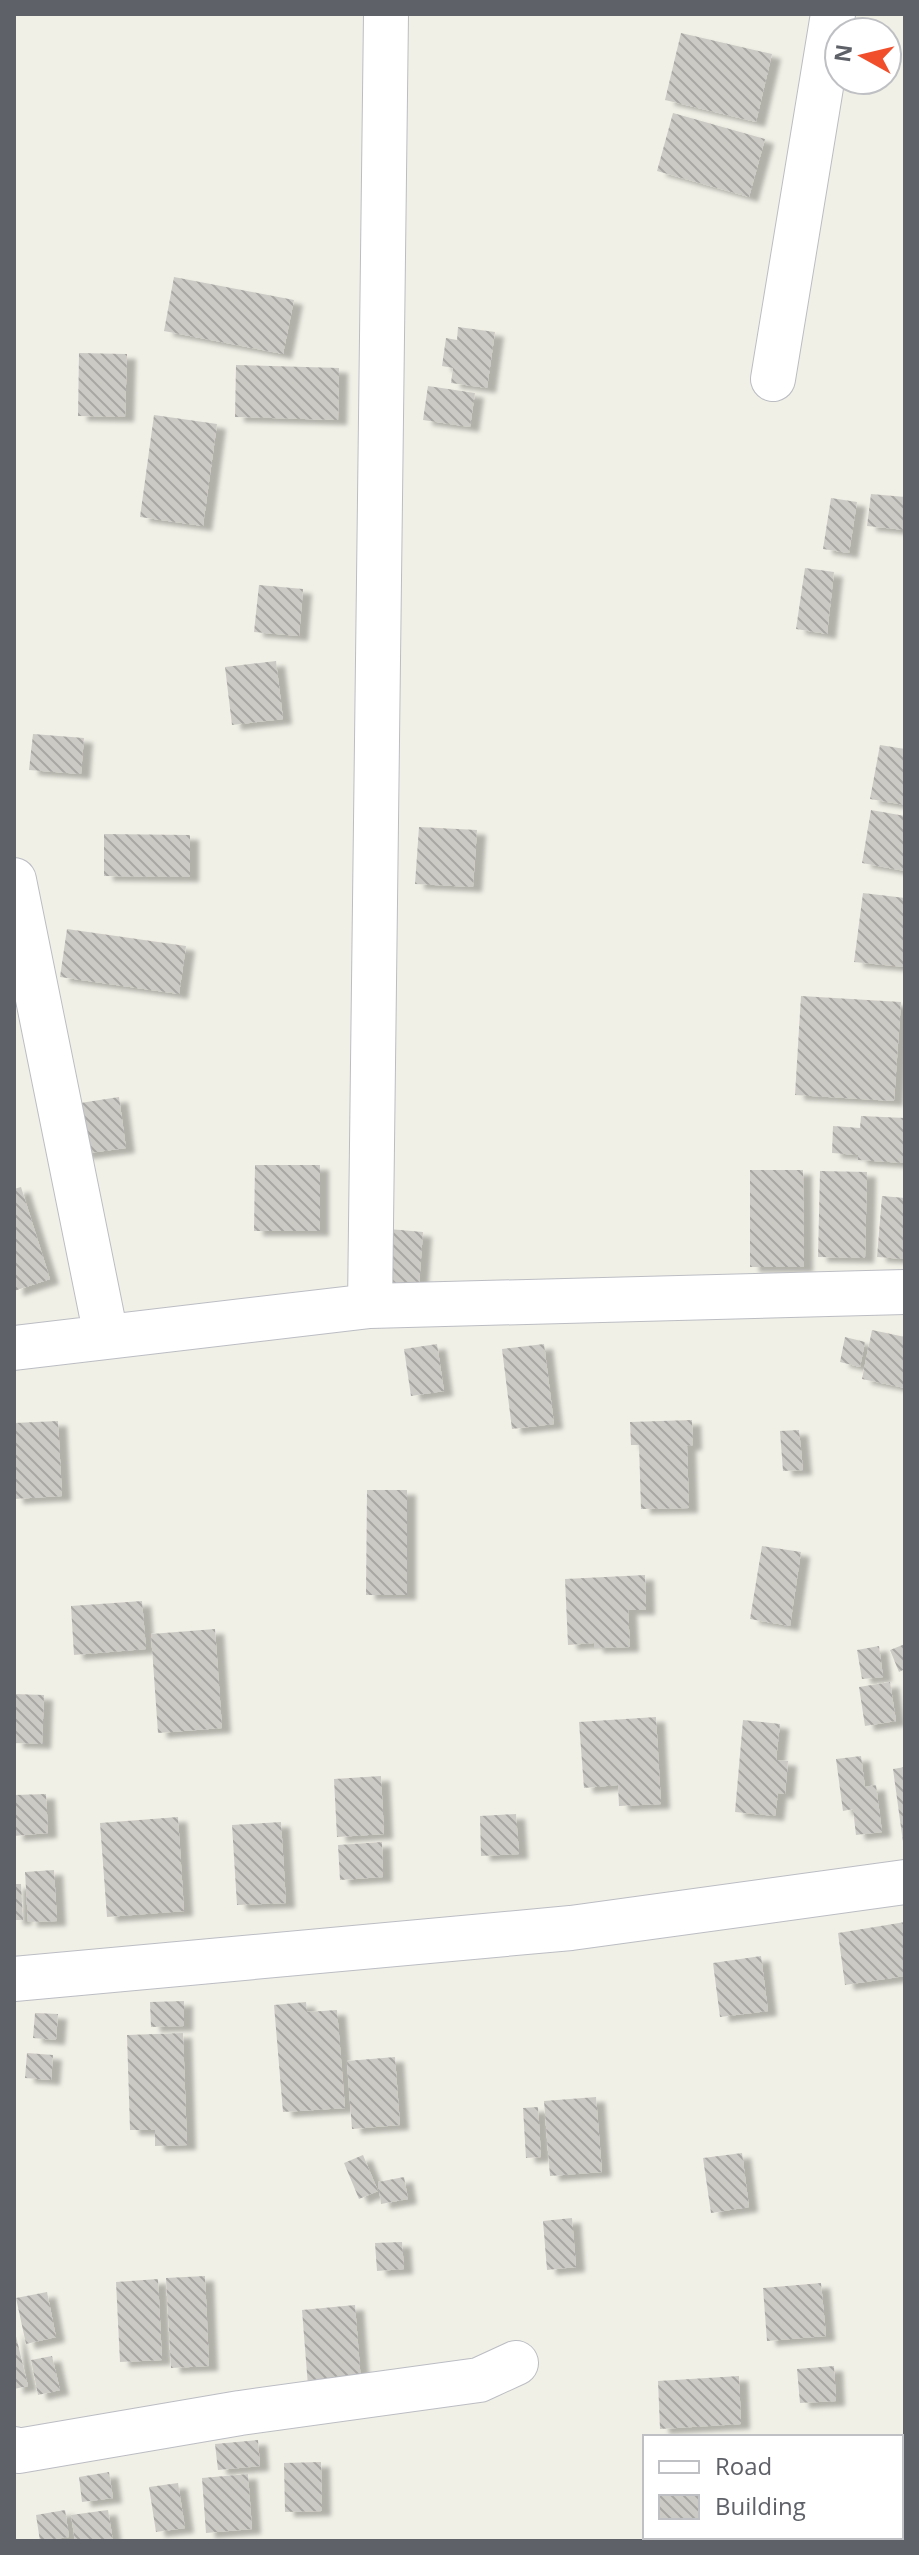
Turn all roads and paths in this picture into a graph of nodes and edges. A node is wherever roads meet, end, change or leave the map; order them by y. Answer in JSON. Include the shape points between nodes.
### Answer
{"nodes":[{"id":1,"x":386,"y":14,"type":"edge"},
{"id":2,"x":833,"y":14,"type":"edge"},
{"id":3,"x":773,"y":379,"type":"dead end"},
{"id":4,"x":14,"y":880,"type":"edge"},
{"id":5,"x":905,"y":1292,"type":"edge"},
{"id":6,"x":370,"y":1306,"type":"junction"},
{"id":7,"x":106,"y":1336,"type":"junction"},
{"id":8,"x":14,"y":1348,"type":"edge"},
{"id":9,"x":905,"y":1882,"type":"edge"},
{"id":10,"x":14,"y":1979,"type":"edge"},
{"id":11,"x":516,"y":2363,"type":"dead end"},
{"id":12,"x":14,"y":2449,"type":"edge"}],
"edges":[{"from":1,"to":6,"type":"street"},
{"from":2,"to":3,"type":"street"},
{"from":4,"to":7,"type":"street"},
{"from":5,"to":6,"type":"street"},
{"from":6,"to":7,"type":"street"},
{"from":7,"to":8,"type":"street"},
{"from":9,"to":10,"type":"street","via":[[571,1928]]},
{"from":11,"to":12,"type":"street","via":[[479,2380]]}]}
